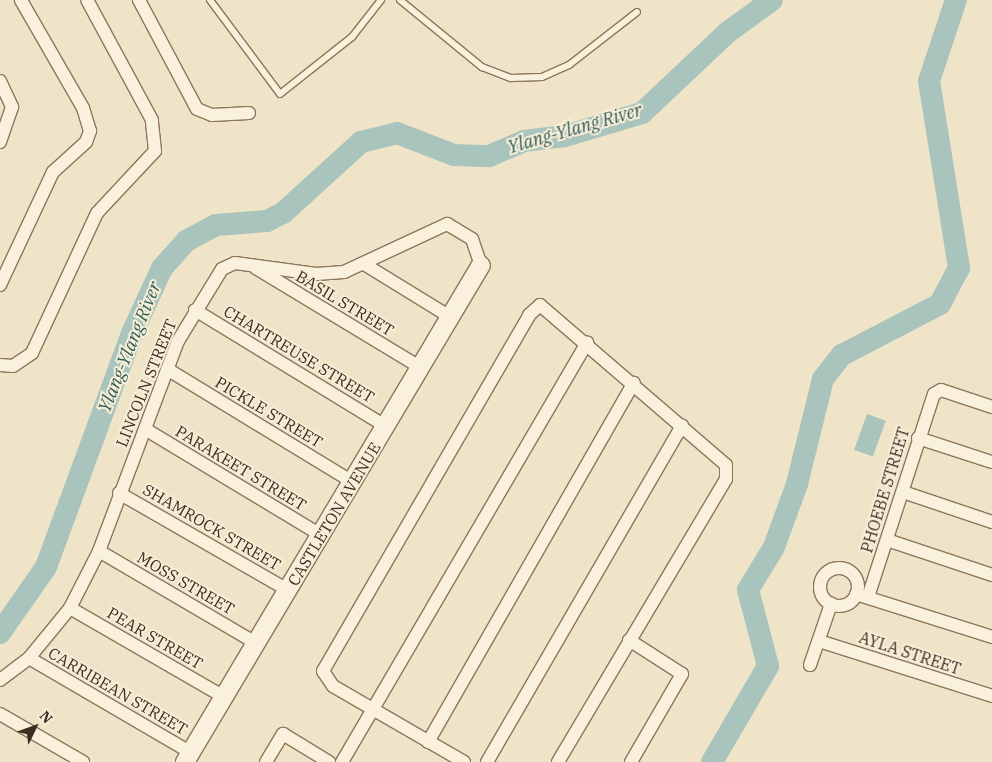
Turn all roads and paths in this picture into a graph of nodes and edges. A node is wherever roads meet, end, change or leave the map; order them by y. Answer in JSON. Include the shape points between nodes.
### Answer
{"nodes":[{"id":1,"x":21,"y":0,"type":"edge"},
{"id":2,"x":88,"y":0,"type":"edge"},
{"id":3,"x":139,"y":0,"type":"edge"},
{"id":4,"x":210,"y":0,"type":"edge"},
{"id":5,"x":381,"y":0,"type":"edge"},
{"id":6,"x":400,"y":0,"type":"edge"},
{"id":7,"x":637,"y":12,"type":"dead end"},
{"id":8,"x":0,"y":81,"type":"edge"},
{"id":9,"x":249,"y":113,"type":"dead end"},
{"id":10,"x":0,"y":142,"type":"edge"},
{"id":11,"x":364,"y":264,"type":"junction"},
{"id":12,"x":480,"y":265,"type":"joint"},
{"id":13,"x":251,"y":266,"type":"junction"},
{"id":14,"x":0,"y":285,"type":"edge"},
{"id":15,"x":195,"y":310,"type":"junction"},
{"id":16,"x":450,"y":317,"type":"junction"},
{"id":17,"x":587,"y":342,"type":"junction"},
{"id":18,"x":0,"y":365,"type":"edge"},
{"id":19,"x":421,"y":368,"type":"junction"},
{"id":20,"x":167,"y":369,"type":"junction"},
{"id":21,"x":634,"y":383,"type":"junction"},
{"id":22,"x":992,"y":407,"type":"edge"},
{"id":23,"x":682,"y":425,"type":"junction"},
{"id":24,"x":387,"y":427,"type":"junction"},
{"id":25,"x":145,"y":429,"type":"junction"},
{"id":26,"x":918,"y":438,"type":"junction"},
{"id":27,"x":992,"y":462,"type":"edge"},
{"id":28,"x":353,"y":482,"type":"junction"},
{"id":29,"x":903,"y":492,"type":"junction"},
{"id":30,"x":119,"y":493,"type":"junction"},
{"id":31,"x":992,"y":522,"type":"edge"},
{"id":32,"x":321,"y":535,"type":"junction"},
{"id":33,"x":887,"y":540,"type":"junction"},
{"id":34,"x":99,"y":551,"type":"junction"},
{"id":35,"x":992,"y":575,"type":"edge"},
{"id":36,"x":288,"y":590,"type":"junction"},
{"id":37,"x":862,"y":595,"type":"junction"},
{"id":38,"x":831,"y":604,"type":"junction"},
{"id":39,"x":70,"y":608,"type":"junction"},
{"id":40,"x":992,"y":637,"type":"edge"},
{"id":41,"x":629,"y":640,"type":"junction"},
{"id":42,"x":819,"y":641,"type":"junction"},
{"id":43,"x":256,"y":643,"type":"junction"},
{"id":44,"x":29,"y":658,"type":"junction"},
{"id":45,"x":810,"y":665,"type":"dead end"},
{"id":46,"x":0,"y":680,"type":"edge"},
{"id":47,"x":992,"y":696,"type":"edge"},
{"id":48,"x":224,"y":697,"type":"junction"},
{"id":49,"x":373,"y":710,"type":"junction"},
{"id":50,"x":0,"y":714,"type":"edge"},
{"id":51,"x":428,"y":742,"type":"junction"},
{"id":52,"x":188,"y":757,"type":"edge"},
{"id":53,"x":83,"y":762,"type":"edge"},
{"id":54,"x":266,"y":762,"type":"edge"},
{"id":55,"x":329,"y":762,"type":"edge"},
{"id":56,"x":342,"y":762,"type":"edge"},
{"id":57,"x":464,"y":762,"type":"edge"},
{"id":58,"x":487,"y":762,"type":"edge"},
{"id":59,"x":558,"y":762,"type":"edge"},
{"id":60,"x":631,"y":762,"type":"edge"}],
"edges":[{"from":1,"to":14,"type":"street","via":[[84,108],[90,131],[86,142],[53,172]]},
{"from":2,"to":18,"type":"street","via":[[152,120],[155,151],[96,213],[32,353],[13,366]]},
{"from":3,"to":9,"type":"street","via":[[197,108],[212,115]]},
{"from":4,"to":5,"type":"lane","via":[[280,94],[352,37]]},
{"from":6,"to":7,"type":"lane","via":[[482,67],[511,78],[542,77],[569,65]]},
{"from":8,"to":10,"type":"street","via":[[12,107]]},
{"from":11,"to":12,"type":"street","name":"LINCOLN STREET","via":[[447,224],[472,239]]},
{"from":11,"to":13,"type":"street","name":"LINCOLN STREET","via":[[344,272],[316,274]]},
{"from":11,"to":16,"type":"street"},
{"from":12,"to":16,"type":"street","name":"CASTLETON AVENUE"},
{"from":13,"to":15,"type":"street","name":"LINCOLN STREET","via":[[235,264],[222,269]]},
{"from":13,"to":19,"type":"street","name":"BASIL STREET"},
{"from":15,"to":20,"type":"street","name":"LINCOLN STREET"},
{"from":15,"to":24,"type":"street","name":"CHARTREUSE STREET"},
{"from":16,"to":19,"type":"street","name":"CASTLETON AVENUE"},
{"from":17,"to":21,"type":"street"},
{"from":17,"to":49,"type":"street"},
{"from":17,"to":49,"type":"street","via":[[546,306],[540,304],[529,315],[326,664],[328,682]]},
{"from":19,"to":24,"type":"street","name":"CASTLETON AVENUE"},
{"from":20,"to":25,"type":"street","name":"LINCOLN STREET"},
{"from":20,"to":28,"type":"street","name":"PICKLE STREET"},
{"from":21,"to":23,"type":"street"},
{"from":21,"to":51,"type":"street"},
{"from":22,"to":26,"type":"street","name":"PHOEBE STREET","via":[[941,390],[934,394]]},
{"from":23,"to":41,"type":"street","via":[[726,465],[726,479]]},
{"from":23,"to":58,"type":"street"},
{"from":24,"to":28,"type":"street","name":"CASTLETON AVENUE"},
{"from":25,"to":30,"type":"street","name":"LINCOLN STREET"},
{"from":25,"to":32,"type":"street","name":"PARAKEET STREET"},
{"from":26,"to":27,"type":"street"},
{"from":26,"to":29,"type":"street","name":"PHOEBE STREET"},
{"from":28,"to":32,"type":"street","name":"CASTLETON AVENUE"},
{"from":29,"to":31,"type":"street"},
{"from":29,"to":33,"type":"street","name":"PHOEBE STREET"},
{"from":30,"to":34,"type":"street","name":"LINCOLN STREET"},
{"from":30,"to":36,"type":"street","name":"SHAMROCK STREET"},
{"from":32,"to":36,"type":"street","name":"CASTLETON AVENUE"},
{"from":33,"to":35,"type":"street"},
{"from":33,"to":37,"type":"street","name":"PHOEBE STREET"},
{"from":34,"to":39,"type":"street","name":"LINCOLN STREET"},
{"from":34,"to":43,"type":"street","name":"MOSS STREET"},
{"from":36,"to":43,"type":"street","name":"CASTLETON AVENUE"},
{"from":37,"to":38,"type":"street","via":[[849,603]]},
{"from":37,"to":38,"type":"street","via":[[850,572],[828,571],[820,586],[822,597]]},
{"from":37,"to":40,"type":"street"},
{"from":38,"to":42,"type":"street"},
{"from":39,"to":44,"type":"street","name":"LINCOLN STREET"},
{"from":39,"to":48,"type":"street","name":"PEAR STREET"},
{"from":41,"to":59,"type":"street"},
{"from":41,"to":60,"type":"street","via":[[682,674]]},
{"from":42,"to":45,"type":"street"},
{"from":42,"to":47,"type":"street","name":"AYLA STREET"},
{"from":43,"to":48,"type":"street","name":"CASTLETON AVENUE"},
{"from":44,"to":46,"type":"street","name":"LINCOLN STREET"},
{"from":44,"to":52,"type":"street","name":"CARRIBEAN STREET"},
{"from":48,"to":52,"type":"street","name":"CASTLETON AVENUE"},
{"from":49,"to":51,"type":"street"},
{"from":49,"to":56,"type":"street"},
{"from":50,"to":53,"type":"street"},
{"from":51,"to":57,"type":"street"},
{"from":54,"to":55,"type":"street","via":[[283,734]]}]}
